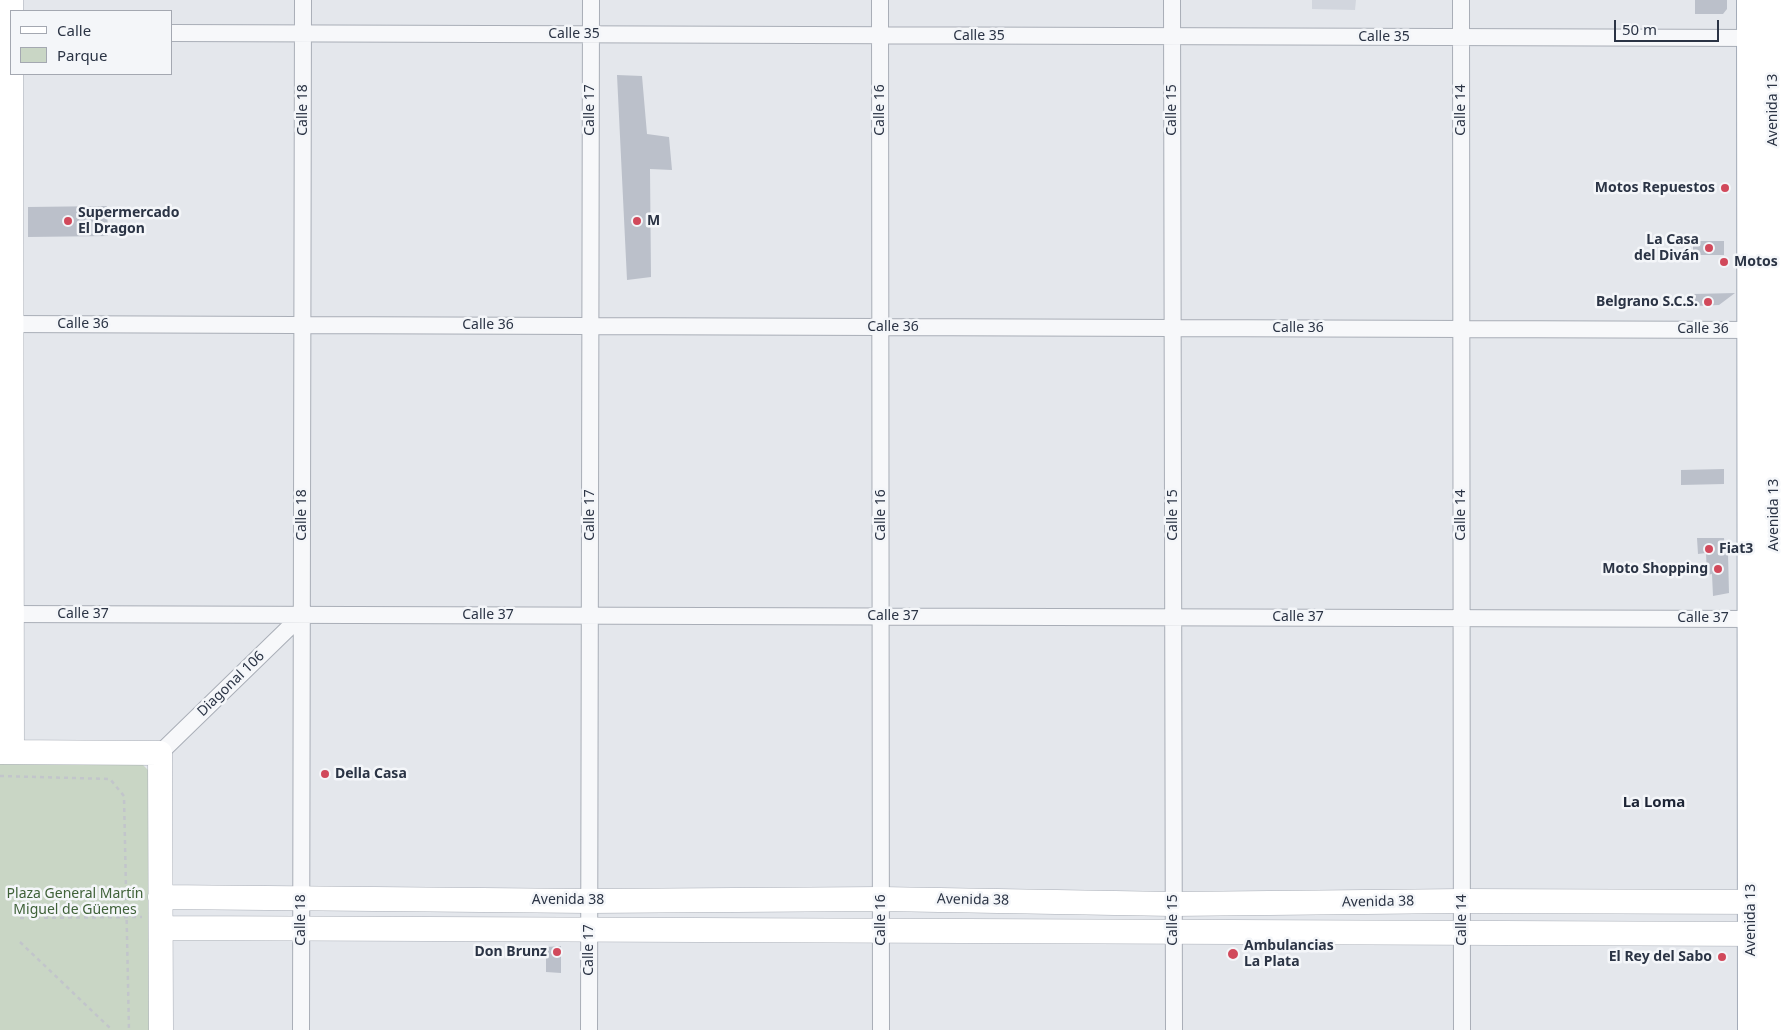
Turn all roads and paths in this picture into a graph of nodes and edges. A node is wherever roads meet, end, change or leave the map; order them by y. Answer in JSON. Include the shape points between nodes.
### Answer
{"nodes":[{"id":1,"x":303,"y":0,"type":"edge"},
{"id":2,"x":591,"y":0,"type":"edge"},
{"id":3,"x":880,"y":0,"type":"edge"},
{"id":4,"x":1172,"y":0,"type":"edge"},
{"id":5,"x":1461,"y":0,"type":"edge"},
{"id":6,"x":1750,"y":0,"type":"edge"},
{"id":7,"x":1773,"y":0,"type":"edge"},
{"id":8,"x":172,"y":33,"type":"edge"},
{"id":9,"x":303,"y":34,"type":"junction"},
{"id":10,"x":590,"y":34,"type":"junction"},
{"id":11,"x":880,"y":35,"type":"junction"},
{"id":12,"x":1172,"y":36,"type":"junction"},
{"id":13,"x":1461,"y":37,"type":"junction"},
{"id":14,"x":1770,"y":38,"type":"edge"},
{"id":15,"x":10,"y":75,"type":"edge"},
{"id":16,"x":6,"y":324,"type":"edge"},
{"id":17,"x":302,"y":324,"type":"junction"},
{"id":18,"x":590,"y":326,"type":"junction"},
{"id":19,"x":881,"y":327,"type":"junction"},
{"id":20,"x":1173,"y":328,"type":"junction"},
{"id":21,"x":1461,"y":328,"type":"junction"},
{"id":22,"x":1770,"y":330,"type":"edge"},
{"id":23,"x":6,"y":614,"type":"edge"},
{"id":24,"x":302,"y":614,"type":"junction"},
{"id":25,"x":590,"y":615,"type":"junction"},
{"id":26,"x":881,"y":616,"type":"junction"},
{"id":27,"x":1173,"y":617,"type":"junction"},
{"id":28,"x":1462,"y":618,"type":"junction"},
{"id":29,"x":1770,"y":619,"type":"edge"},
{"id":30,"x":6,"y":752,"type":"edge"},
{"id":31,"x":160,"y":753,"type":"junction"},
{"id":32,"x":0,"y":776,"type":"edge"},
{"id":33,"x":302,"y":897,"type":"junction"},
{"id":34,"x":881,"y":899,"type":"junction"},
{"id":35,"x":589,"y":900,"type":"junction"},
{"id":36,"x":1462,"y":901,"type":"junction"},
{"id":37,"x":1770,"y":902,"type":"edge"},
{"id":38,"x":1173,"y":904,"type":"junction"},
{"id":39,"x":161,"y":914,"type":"junction"},
{"id":40,"x":126,"y":917,"type":"junction"},
{"id":41,"x":20,"y":918,"type":"dead end"},
{"id":42,"x":301,"y":929,"type":"junction"},
{"id":43,"x":589,"y":930,"type":"junction"},
{"id":44,"x":881,"y":931,"type":"junction"},
{"id":45,"x":1174,"y":932,"type":"junction"},
{"id":46,"x":1462,"y":932,"type":"junction"},
{"id":47,"x":1770,"y":933,"type":"edge"},
{"id":48,"x":20,"y":942,"type":"dead end"},
{"id":49,"x":112,"y":1030,"type":"edge"},
{"id":50,"x":129,"y":1030,"type":"edge"},
{"id":51,"x":161,"y":1030,"type":"edge"},
{"id":52,"x":301,"y":1030,"type":"edge"},
{"id":53,"x":589,"y":1030,"type":"edge"},
{"id":54,"x":881,"y":1030,"type":"edge"},
{"id":55,"x":1174,"y":1030,"type":"edge"},
{"id":56,"x":1462,"y":1030,"type":"edge"},
{"id":57,"x":1751,"y":1030,"type":"edge"},
{"id":58,"x":1774,"y":1030,"type":"edge"}],
"edges":[{"from":1,"to":9,"type":"street","name":"Calle 18"},
{"from":2,"to":10,"type":"street","name":"Calle 17"},
{"from":3,"to":11,"type":"street","name":"Calle 16"},
{"from":4,"to":12,"type":"street","name":"Calle 15"},
{"from":5,"to":13,"type":"street","name":"Calle 14"},
{"from":6,"to":14,"type":"main road","name":"Avenida 13"},
{"from":7,"to":14,"type":"main road","name":"Avenida 13"},
{"from":8,"to":9,"type":"street","name":"Calle 35"},
{"from":9,"to":10,"type":"street","name":"Calle 35"},
{"from":9,"to":17,"type":"street","name":"Calle 18"},
{"from":10,"to":11,"type":"street","name":"Calle 35"},
{"from":10,"to":18,"type":"street","name":"Calle 17"},
{"from":11,"to":12,"type":"street","name":"Calle 35"},
{"from":11,"to":19,"type":"street","name":"Calle 16"},
{"from":12,"to":13,"type":"street","name":"Calle 35"},
{"from":12,"to":20,"type":"street","name":"Calle 15"},
{"from":13,"to":14,"type":"street","name":"Calle 35"},
{"from":13,"to":21,"type":"street","name":"Calle 14"},
{"from":14,"to":22,"type":"main road","name":"Avenida 13"},
{"from":15,"to":16,"type":"main road"},
{"from":16,"to":17,"type":"street","name":"Calle 36"},
{"from":16,"to":23,"type":"main road"},
{"from":17,"to":18,"type":"street","name":"Calle 36"},
{"from":17,"to":24,"type":"street","name":"Calle 18"},
{"from":18,"to":19,"type":"street","name":"Calle 36"},
{"from":18,"to":25,"type":"street","name":"Calle 17"},
{"from":19,"to":20,"type":"street","name":"Calle 36"},
{"from":19,"to":26,"type":"street","name":"Calle 16"},
{"from":20,"to":21,"type":"street","name":"Calle 36"},
{"from":20,"to":27,"type":"street","name":"Calle 15"},
{"from":21,"to":22,"type":"street","name":"Calle 36"},
{"from":21,"to":28,"type":"street","name":"Calle 14"},
{"from":22,"to":29,"type":"main road","name":"Avenida 13"},
{"from":23,"to":24,"type":"street","name":"Calle 37"},
{"from":23,"to":30,"type":"main road"},
{"from":24,"to":25,"type":"street","name":"Calle 37"},
{"from":24,"to":31,"type":"street","name":"Diagonal 106"},
{"from":24,"to":33,"type":"street","name":"Calle 18"},
{"from":25,"to":26,"type":"street","name":"Calle 37"},
{"from":25,"to":35,"type":"street","name":"Calle 17"},
{"from":26,"to":27,"type":"street","name":"Calle 37"},
{"from":26,"to":34,"type":"street","name":"Calle 16"},
{"from":27,"to":28,"type":"street","name":"Calle 37"},
{"from":27,"to":38,"type":"street","name":"Calle 15"},
{"from":28,"to":29,"type":"street","name":"Calle 37"},
{"from":28,"to":36,"type":"street","name":"Calle 14"},
{"from":29,"to":37,"type":"main road","name":"Avenida 13"},
{"from":30,"to":31,"type":"main road"},
{"from":31,"to":39,"type":"main road"},
{"from":32,"to":40,"type":"path","via":[[110,779],[120,790],[124,796]]},
{"from":33,"to":35,"type":"main road","name":"Avenida 38"},
{"from":33,"to":39,"type":"main road","name":"Avenida 38"},
{"from":33,"to":42,"type":"street","name":"Calle 18"},
{"from":34,"to":35,"type":"main road","name":"Avenida 38"},
{"from":34,"to":38,"type":"main road","name":"Avenida 38"},
{"from":34,"to":44,"type":"street","name":"Calle 16"},
{"from":35,"to":43,"type":"street","name":"Calle 17"},
{"from":36,"to":37,"type":"main road","name":"Avenida 38"},
{"from":36,"to":38,"type":"main road","name":"Avenida 38"},
{"from":36,"to":46,"type":"street","name":"Calle 14"},
{"from":37,"to":47,"type":"main road","name":"Avenida 13"},
{"from":38,"to":45,"type":"street","name":"Calle 15"},
{"from":39,"to":40,"type":"path"},
{"from":39,"to":42,"type":"main road"},
{"from":39,"to":51,"type":"main road"},
{"from":40,"to":41,"type":"path"},
{"from":40,"to":50,"type":"path"},
{"from":42,"to":43,"type":"main road"},
{"from":42,"to":52,"type":"street","name":"Calle 18"},
{"from":43,"to":44,"type":"main road"},
{"from":43,"to":53,"type":"street","name":"Calle 17"},
{"from":44,"to":45,"type":"main road"},
{"from":44,"to":54,"type":"street","name":"Calle 16"},
{"from":45,"to":46,"type":"main road"},
{"from":45,"to":55,"type":"street","name":"Calle 15"},
{"from":46,"to":47,"type":"main road"},
{"from":46,"to":56,"type":"street","name":"Calle 14"},
{"from":47,"to":57,"type":"main road","name":"Avenida 13"},
{"from":47,"to":58,"type":"main road","name":"Avenida 13"},
{"from":48,"to":49,"type":"path"}]}
